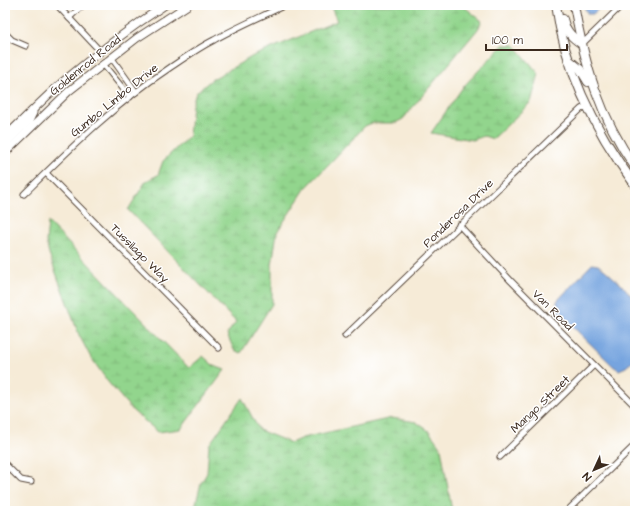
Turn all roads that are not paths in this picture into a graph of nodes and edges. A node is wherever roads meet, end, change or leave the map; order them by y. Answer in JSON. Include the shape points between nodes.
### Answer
{"nodes":[{"id":1,"x":57,"y":5,"type":"edge"},
{"id":2,"x":83,"y":5,"type":"edge"},
{"id":3,"x":165,"y":5,"type":"edge"},
{"id":4,"x":188,"y":5,"type":"edge"},
{"id":5,"x":285,"y":5,"type":"edge"},
{"id":6,"x":556,"y":5,"type":"edge"},
{"id":7,"x":561,"y":5,"type":"edge"},
{"id":8,"x":574,"y":5,"type":"edge"},
{"id":9,"x":622,"y":5,"type":"edge"},
{"id":10,"x":277,"y":7,"type":"edge"},
{"id":11,"x":69,"y":18,"type":"junction"},
{"id":12,"x":5,"y":33,"type":"edge"},
{"id":13,"x":582,"y":44,"type":"junction"},
{"id":14,"x":26,"y":46,"type":"dead end"},
{"id":15,"x":100,"y":51,"type":"junction"},
{"id":16,"x":111,"y":57,"type":"junction"},
{"id":17,"x":568,"y":58,"type":"junction"},
{"id":18,"x":103,"y":64,"type":"junction"},
{"id":19,"x":126,"y":78,"type":"junction"},
{"id":20,"x":119,"y":83,"type":"junction"},
{"id":21,"x":136,"y":92,"type":"junction"},
{"id":22,"x":130,"y":97,"type":"junction"},
{"id":23,"x":38,"y":104,"type":"junction"},
{"id":24,"x":587,"y":106,"type":"junction"},
{"id":25,"x":607,"y":120,"type":"junction"},
{"id":26,"x":5,"y":137,"type":"edge"},
{"id":27,"x":5,"y":144,"type":"edge"},
{"id":28,"x":5,"y":153,"type":"edge"},
{"id":29,"x":635,"y":167,"type":"edge"},
{"id":30,"x":46,"y":173,"type":"junction"},
{"id":31,"x":635,"y":185,"type":"edge"},
{"id":32,"x":24,"y":194,"type":"dead end"},
{"id":33,"x":459,"y":225,"type":"junction"},
{"id":34,"x":345,"y":336,"type":"dead end"},
{"id":35,"x":219,"y":348,"type":"dead end"},
{"id":36,"x":594,"y":365,"type":"junction"},
{"id":37,"x":635,"y":406,"type":"edge"},
{"id":38,"x":635,"y":445,"type":"edge"},
{"id":39,"x":500,"y":458,"type":"dead end"},
{"id":40,"x":5,"y":464,"type":"edge"},
{"id":41,"x":31,"y":482,"type":"dead end"},
{"id":42,"x":5,"y":507,"type":"edge"},
{"id":43,"x":9,"y":511,"type":"edge"},
{"id":44,"x":567,"y":511,"type":"edge"}],
"edges":[{"from":1,"to":11,"type":"street"},
{"from":2,"to":11,"type":"street"},
{"from":3,"to":15,"type":"main road","name":"Goldenrod Road"},
{"from":4,"to":16,"type":"main road","name":"Goldenrod Road"},
{"from":5,"to":10,"type":"street","name":"Gumbo Limbo Drive"},
{"from":6,"to":17,"type":"main road"},
{"from":7,"to":13,"type":"main road","via":[[568,33]]},
{"from":8,"to":13,"type":"main road"},
{"from":9,"to":13,"type":"street"},
{"from":10,"to":21,"type":"street","name":"Gumbo Limbo Drive","via":[[213,40]]},
{"from":11,"to":15,"type":"street"},
{"from":12,"to":14,"type":"street","via":[[12,40]]},
{"from":13,"to":25,"type":"main road","via":[[592,84]]},
{"from":15,"to":23,"type":"main road","name":"Goldenrod Road"},
{"from":16,"to":18,"type":"main road","name":"Goldenrod Road"},
{"from":16,"to":19,"type":"street"},
{"from":17,"to":24,"type":"main road"},
{"from":17,"to":25,"type":"main road","via":[[583,72],[601,113]]},
{"from":18,"to":20,"type":"street"},
{"from":18,"to":28,"type":"main road","name":"Goldenrod Road","via":[[69,91]]},
{"from":19,"to":20,"type":"street"},
{"from":19,"to":21,"type":"street"},
{"from":20,"to":22,"type":"street"},
{"from":21,"to":22,"type":"street","name":"Gumbo Limbo Drive"},
{"from":22,"to":30,"type":"street","name":"Gumbo Limbo Drive"},
{"from":23,"to":26,"type":"main road","name":"Goldenrod Road"},
{"from":23,"to":27,"type":"main road","via":[[29,121]]},
{"from":24,"to":31,"type":"main road","via":[[612,152]]},
{"from":24,"to":33,"type":"street","name":"Ponderosa Drive"},
{"from":25,"to":29,"type":"main road"},
{"from":30,"to":32,"type":"street","name":"Gumbo Limbo Drive"},
{"from":30,"to":35,"type":"street","name":"Tussilago Way"},
{"from":33,"to":34,"type":"street","name":"Ponderosa Drive"},
{"from":33,"to":36,"type":"street","name":"Van Road"},
{"from":36,"to":37,"type":"street","name":"Van Road"},
{"from":36,"to":39,"type":"street","name":"Mango Street"},
{"from":38,"to":44,"type":"street"},
{"from":40,"to":41,"type":"street","via":[[21,480]]},
{"from":42,"to":43,"type":"street"}]}
